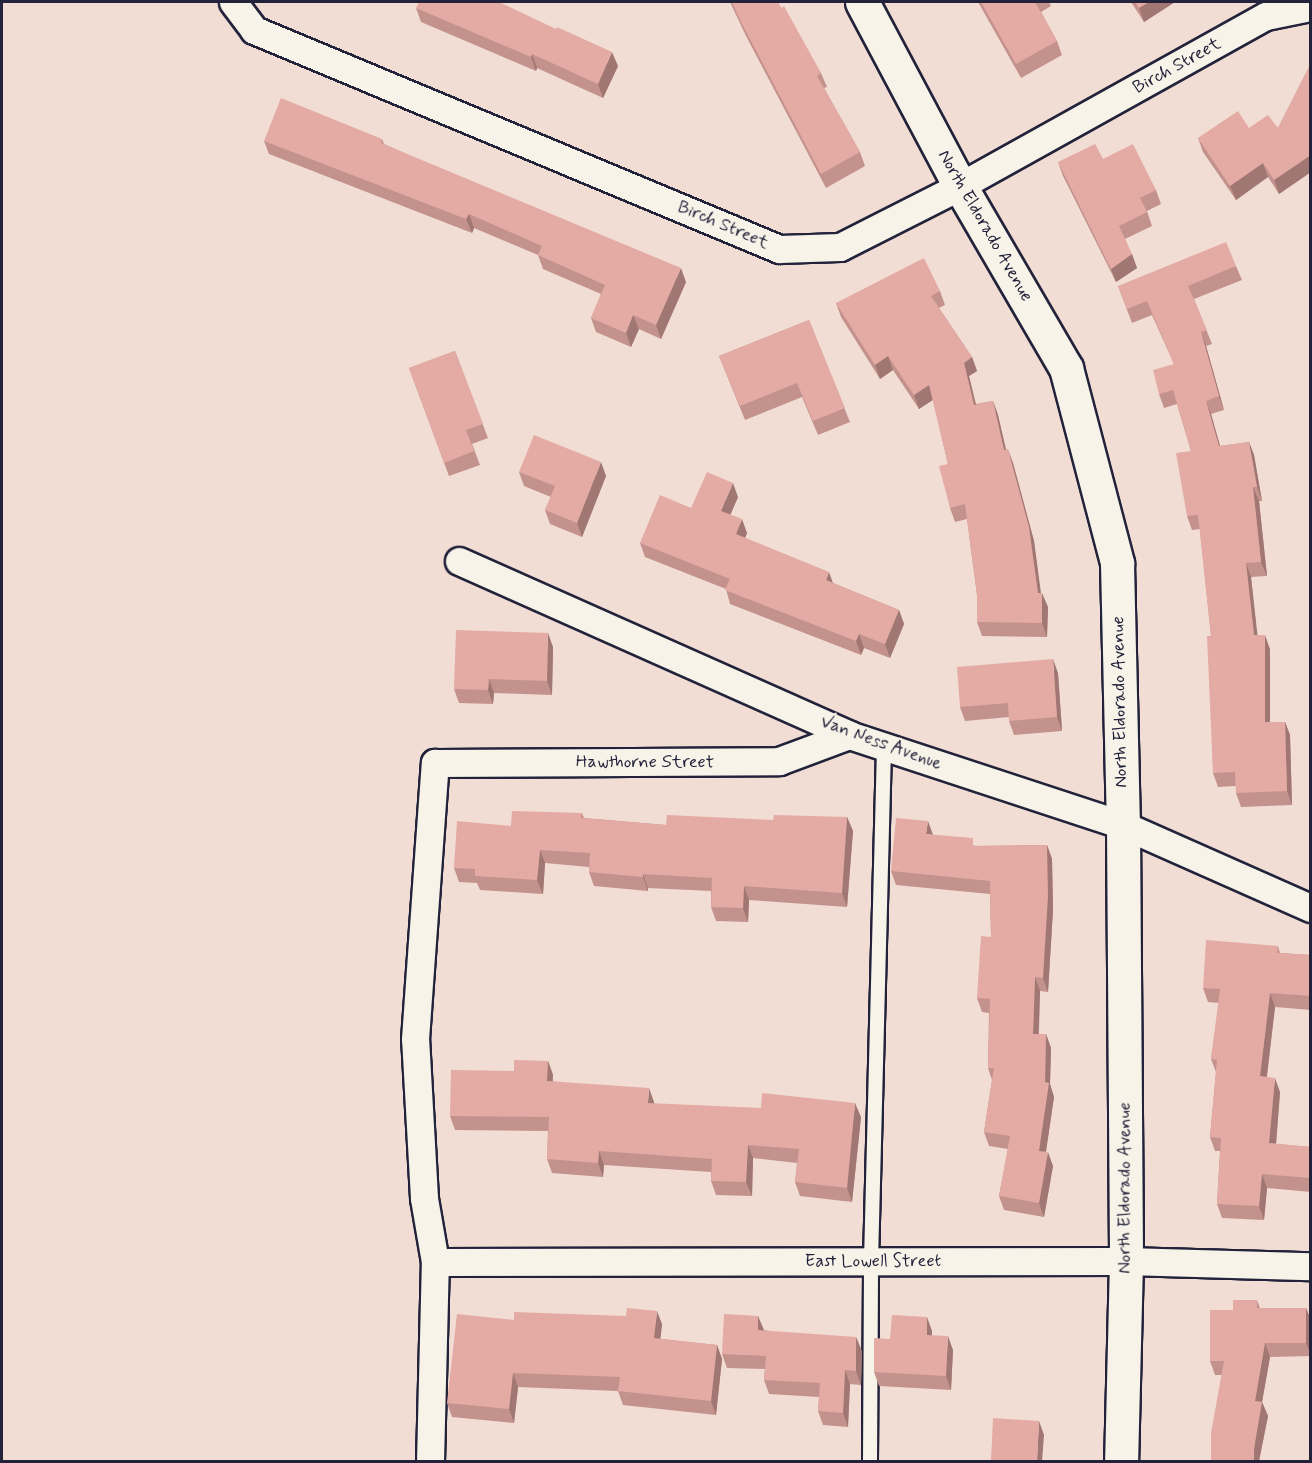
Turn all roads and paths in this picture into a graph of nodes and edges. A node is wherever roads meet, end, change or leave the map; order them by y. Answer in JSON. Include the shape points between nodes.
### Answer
{"nodes":[{"id":1,"x":233,"y":2,"type":"edge"},
{"id":2,"x":862,"y":2,"type":"edge"},
{"id":3,"x":1311,"y":7,"type":"edge"},
{"id":4,"x":960,"y":186,"type":"junction"},
{"id":5,"x":459,"y":561,"type":"dead end"},
{"id":6,"x":849,"y":735,"type":"junction"},
{"id":7,"x":885,"y":747,"type":"junction"},
{"id":8,"x":1123,"y":825,"type":"junction"},
{"id":9,"x":1308,"y":899,"type":"edge"},
{"id":10,"x":871,"y":1261,"type":"junction"},
{"id":11,"x":1126,"y":1261,"type":"junction"},
{"id":12,"x":435,"y":1262,"type":"junction"},
{"id":13,"x":1311,"y":1266,"type":"edge"},
{"id":14,"x":430,"y":1461,"type":"edge"},
{"id":15,"x":870,"y":1461,"type":"edge"},
{"id":16,"x":1121,"y":1461,"type":"edge"}],
"edges":[{"from":1,"to":4,"type":"street","name":"Birch Street","via":[[254,30],[779,249],[840,247]]},
{"from":2,"to":4,"type":"street","name":"North Eldorado Avenue"},
{"from":3,"to":4,"type":"street","name":"Birch Street","via":[[1266,16]]},
{"from":4,"to":8,"type":"street","name":"North Eldorado Avenue","via":[[1066,368],[1117,563]]},
{"from":5,"to":6,"type":"street","name":"Van Ness Avenue"},
{"from":6,"to":7,"type":"street","name":"Van Ness Avenue"},
{"from":6,"to":12,"type":"street","name":"Hawthorne Street","via":[[779,761],[435,763],[416,1039],[424,1198]]},
{"from":7,"to":8,"type":"street","name":"Van Ness Avenue"},
{"from":7,"to":10,"type":"lane"},
{"from":8,"to":9,"type":"street","name":"Van Ness Avenue"},
{"from":8,"to":11,"type":"street","name":"North Eldorado Avenue"},
{"from":10,"to":11,"type":"street","name":"East Lowell Street"},
{"from":10,"to":12,"type":"street","name":"East Lowell Street"},
{"from":10,"to":15,"type":"lane"},
{"from":11,"to":13,"type":"street","name":"East Lowell Street"},
{"from":11,"to":16,"type":"street","name":"North Eldorado Avenue"},
{"from":12,"to":14,"type":"street"}]}
